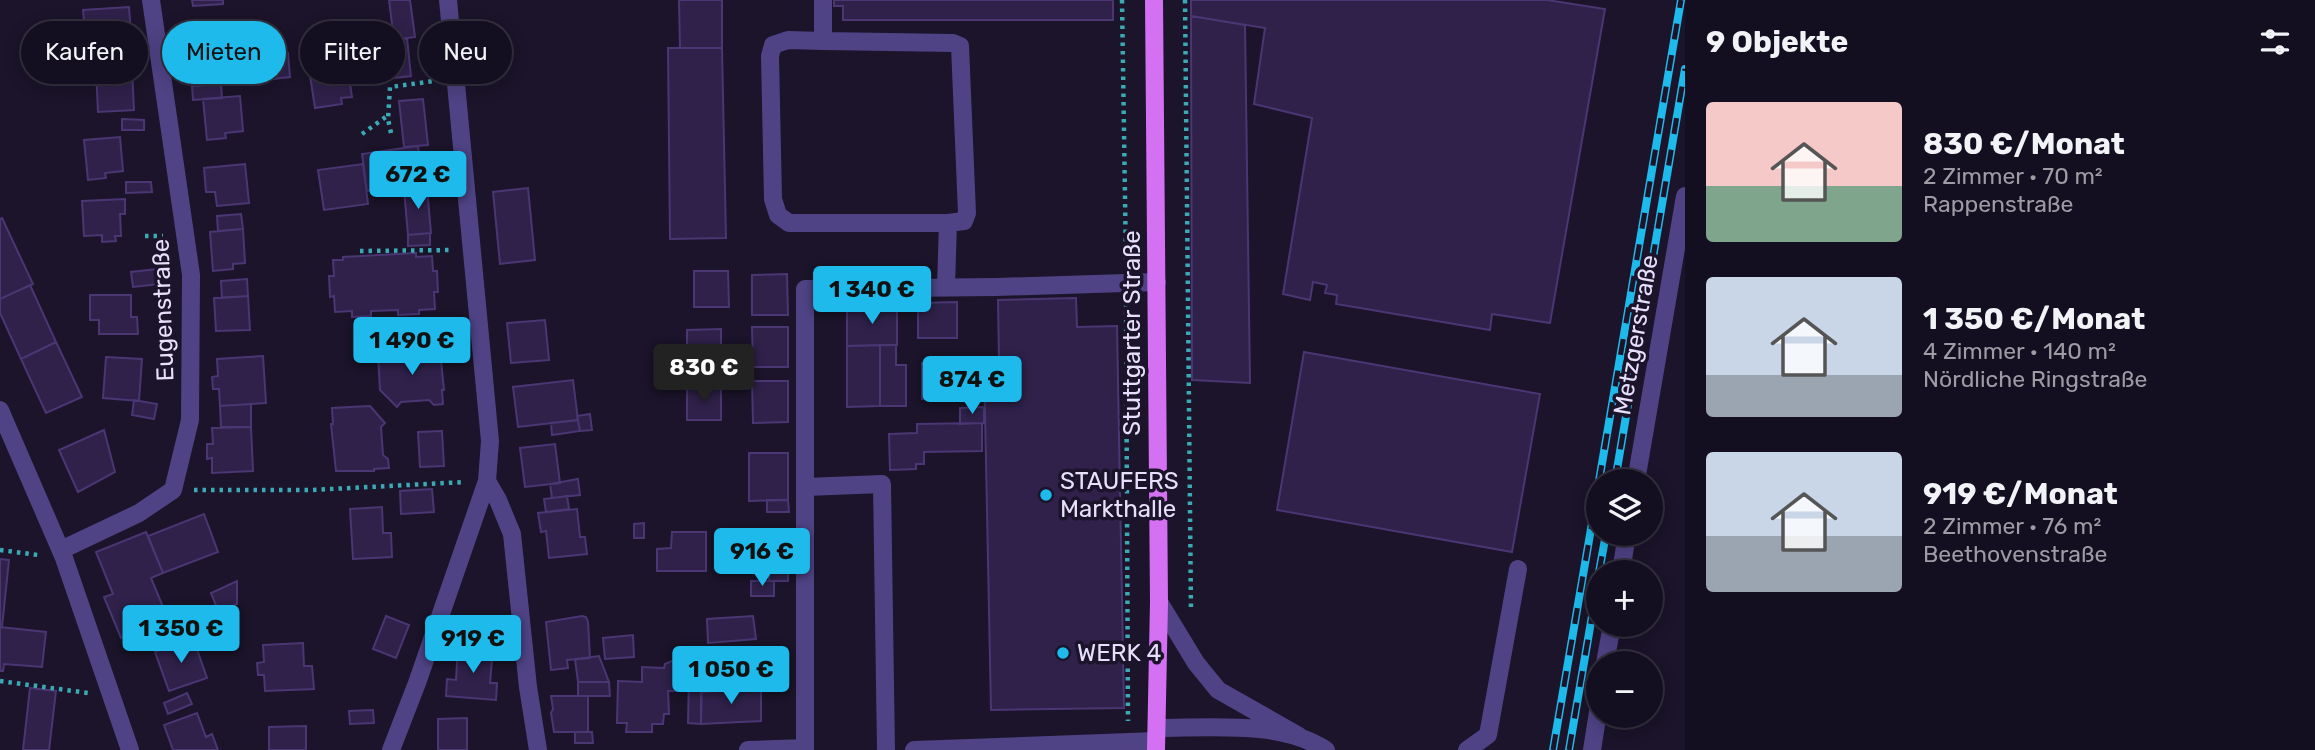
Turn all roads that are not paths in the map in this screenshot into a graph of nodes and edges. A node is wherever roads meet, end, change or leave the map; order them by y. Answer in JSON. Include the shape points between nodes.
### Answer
{"nodes":[{"id":1,"x":151,"y":0,"type":"edge"},
{"id":2,"x":448,"y":0,"type":"edge"},
{"id":3,"x":823,"y":0,"type":"edge"},
{"id":4,"x":1154,"y":0,"type":"edge"},
{"id":5,"x":823,"y":41,"type":"junction"},
{"id":6,"x":1685,"y":197,"type":"edge"},
{"id":7,"x":948,"y":223,"type":"junction"},
{"id":8,"x":1157,"y":282,"type":"junction"},
{"id":9,"x":946,"y":288,"type":"junction"},
{"id":10,"x":0,"y":410,"type":"edge"},
{"id":11,"x":1638,"y":469,"type":"edge"},
{"id":12,"x":488,"y":481,"type":"junction"},
{"id":13,"x":806,"y":487,"type":"junction"},
{"id":14,"x":62,"y":554,"type":"junction"},
{"id":15,"x":1518,"y":569,"type":"dead end"},
{"id":16,"x":1159,"y":602,"type":"junction"},
{"id":17,"x":1595,"y":728,"type":"edge"},
{"id":18,"x":1299,"y":736,"type":"junction"},
{"id":19,"x":1157,"y":740,"type":"edge"},
{"id":20,"x":805,"y":749,"type":"edge"},
{"id":21,"x":130,"y":750,"type":"edge"},
{"id":22,"x":391,"y":750,"type":"edge"},
{"id":23,"x":538,"y":750,"type":"edge"},
{"id":24,"x":748,"y":750,"type":"edge"},
{"id":25,"x":886,"y":750,"type":"edge"},
{"id":26,"x":914,"y":750,"type":"edge"},
{"id":27,"x":1326,"y":750,"type":"edge"},
{"id":28,"x":1467,"y":750,"type":"edge"},
{"id":29,"x":1592,"y":750,"type":"edge"}],
"edges":[{"from":1,"to":14,"type":"street","name":"Eugenstraße","via":[[191,275],[190,420],[173,490]]},
{"from":2,"to":12,"type":"street","via":[[490,441]]},
{"from":3,"to":5,"type":"street"},
{"from":4,"to":8,"type":"main road","name":"Stuttgarter Straße"},
{"from":5,"to":7,"type":"street","via":[[960,46],[967,213],[964,221]]},
{"from":5,"to":7,"type":"street","via":[[788,40],[773,45],[770,56],[778,215],[789,223]]},
{"from":6,"to":11,"type":"street","name":"Metzgerstraße"},
{"from":7,"to":9,"type":"street"},
{"from":8,"to":9,"type":"street"},
{"from":8,"to":16,"type":"main road","name":"Stuttgarter Straße"},
{"from":9,"to":13,"type":"street","via":[[805,289]]},
{"from":10,"to":14,"type":"street"},
{"from":12,"to":22,"type":"street"},
{"from":12,"to":23,"type":"street","via":[[512,534]]},
{"from":13,"to":20,"type":"street"},
{"from":13,"to":25,"type":"street","via":[[882,484]]},
{"from":14,"to":21,"type":"street"},
{"from":15,"to":28,"type":"street","via":[[1488,735]]},
{"from":16,"to":18,"type":"street","via":[[1218,690]]},
{"from":16,"to":19,"type":"main road","name":"Stuttgarter Straße"},
{"from":17,"to":29,"type":"street"},
{"from":18,"to":19,"type":"street","via":[[1265,730]]},
{"from":18,"to":27,"type":"street"},
{"from":19,"to":26,"type":"street"},
{"from":20,"to":24,"type":"street"}]}
